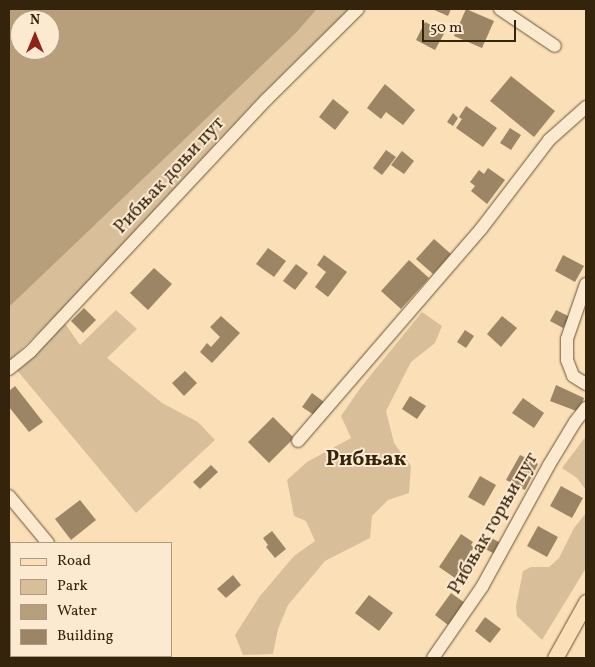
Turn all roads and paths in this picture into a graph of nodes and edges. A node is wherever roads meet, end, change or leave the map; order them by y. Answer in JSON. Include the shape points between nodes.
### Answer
{"nodes":[{"id":1,"x":358,"y":9,"type":"edge"},
{"id":2,"x":500,"y":9,"type":"edge"},
{"id":3,"x":555,"y":46,"type":"dead end"},
{"id":4,"x":586,"y":107,"type":"edge"},
{"id":5,"x":586,"y":284,"type":"edge"},
{"id":6,"x":9,"y":369,"type":"edge"},
{"id":7,"x":586,"y":384,"type":"edge"},
{"id":8,"x":586,"y":408,"type":"edge"},
{"id":9,"x":298,"y":441,"type":"dead end"},
{"id":10,"x":9,"y":496,"type":"edge"},
{"id":11,"x":47,"y":542,"type":"edge"},
{"id":12,"x":585,"y":609,"type":"edge"},
{"id":13,"x":433,"y":658,"type":"edge"},
{"id":14,"x":555,"y":658,"type":"edge"}],
"edges":[{"from":1,"to":6,"type":"street","name":"Рибњак доњи пут","via":[[260,106],[56,325]]},
{"from":2,"to":3,"type":"street"},
{"from":4,"to":9,"type":"street","via":[[550,140],[481,228]]},
{"from":5,"to":7,"type":"street","via":[[568,339],[568,360],[573,376]]},
{"from":8,"to":13,"type":"street","name":"Рибњак горњи пут","via":[[549,465],[482,587]]},
{"from":10,"to":11,"type":"street"},
{"from":12,"to":14,"type":"main road"}]}
